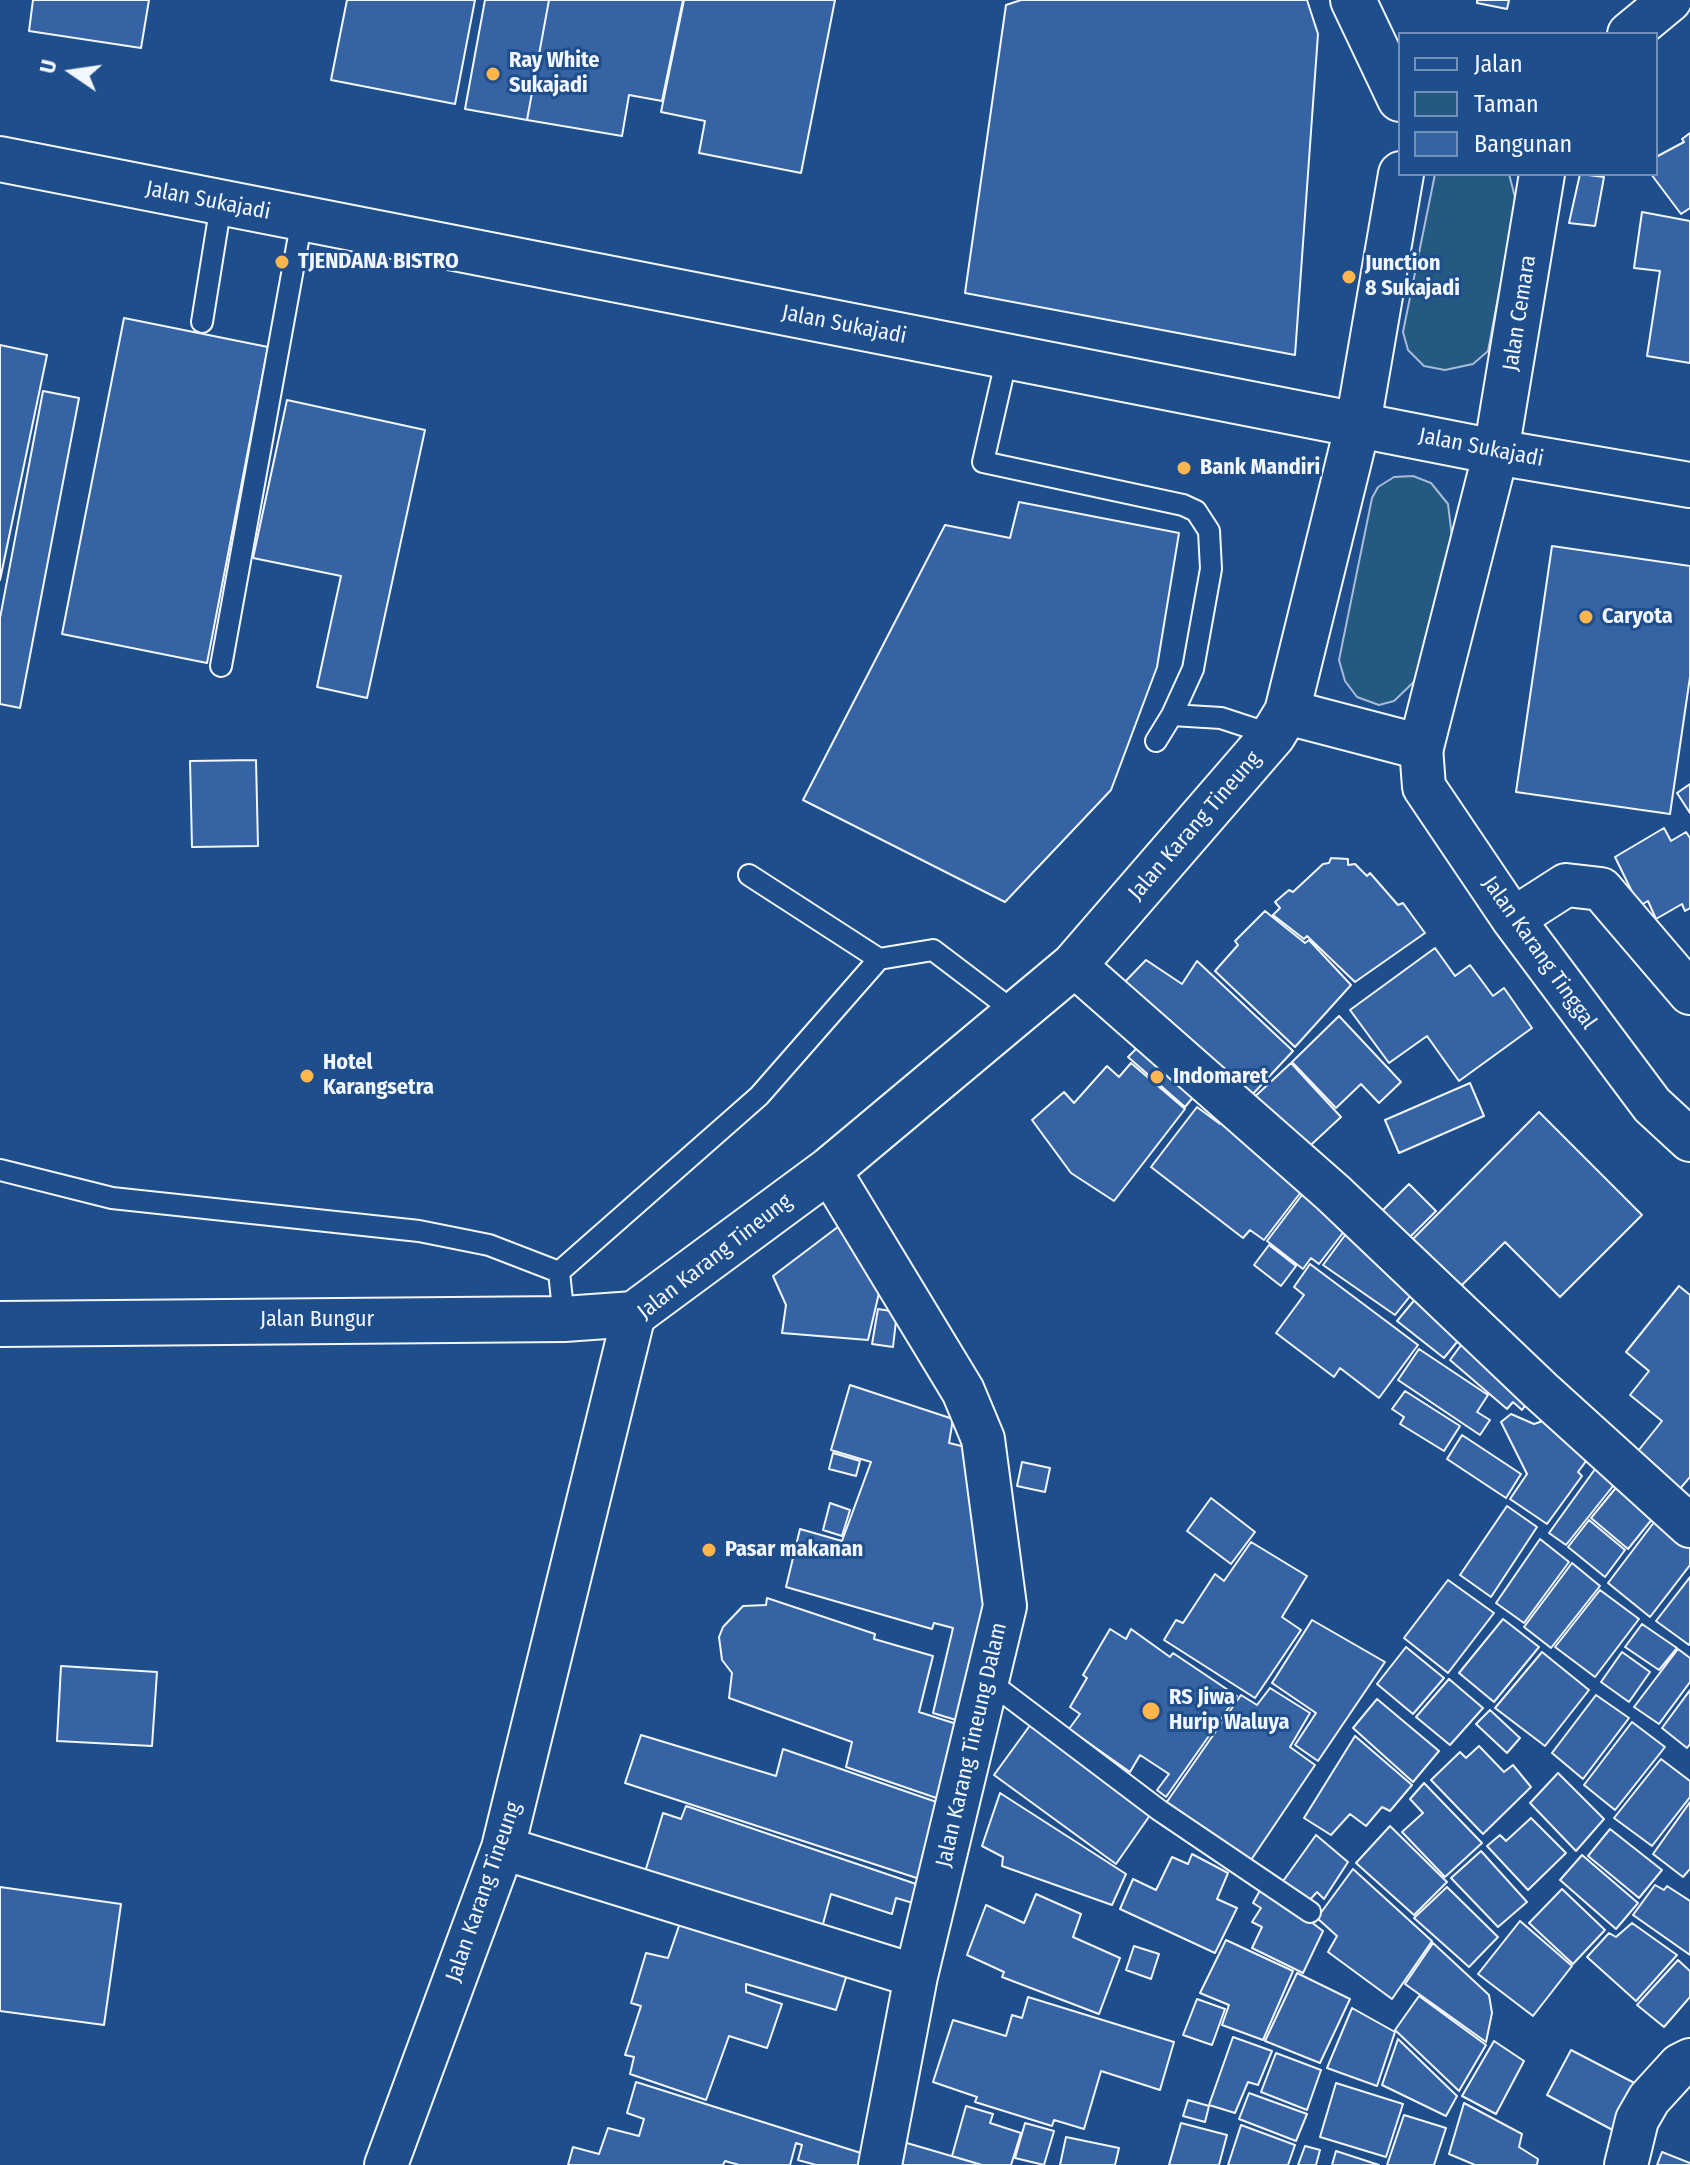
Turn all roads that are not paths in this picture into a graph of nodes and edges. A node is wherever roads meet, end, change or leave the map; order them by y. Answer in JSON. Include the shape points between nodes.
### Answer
{"nodes":[{"id":1,"x":1353,"y":0,"type":"edge"},
{"id":2,"x":1670,"y":0,"type":"edge"},
{"id":3,"x":1631,"y":32,"type":"edge"},
{"id":4,"x":1398,"y":95,"type":"edge"},
{"id":5,"x":0,"y":159,"type":"edge"},
{"id":6,"x":1401,"y":176,"type":"edge"},
{"id":7,"x":1542,"y":176,"type":"edge"},
{"id":8,"x":221,"y":204,"type":"junction"},
{"id":9,"x":302,"y":219,"type":"junction"},
{"id":10,"x":202,"y":322,"type":"dead end"},
{"id":11,"x":1007,"y":357,"type":"junction"},
{"id":12,"x":1358,"y":424,"type":"junction"},
{"id":13,"x":1496,"y":452,"type":"junction"},
{"id":14,"x":1690,"y":485,"type":"edge"},
{"id":15,"x":221,"y":666,"type":"dead end"},
{"id":16,"x":1172,"y":715,"type":"junction"},
{"id":17,"x":1280,"y":724,"type":"junction"},
{"id":18,"x":1156,"y":741,"type":"dead end"},
{"id":19,"x":1421,"y":747,"type":"junction"},
{"id":20,"x":749,"y":875,"type":"dead end"},
{"id":21,"x":1513,"y":919,"type":"junction"},
{"id":22,"x":879,"y":959,"type":"junction"},
{"id":23,"x":1074,"y":965,"type":"junction"},
{"id":24,"x":1690,"y":993,"type":"edge"},
{"id":25,"x":1016,"y":1013,"type":"junction"},
{"id":26,"x":1690,"y":1140,"type":"edge"},
{"id":27,"x":0,"y":1170,"type":"edge"},
{"id":28,"x":829,"y":1170,"type":"junction"},
{"id":29,"x":559,"y":1272,"type":"junction"},
{"id":30,"x":634,"y":1314,"type":"junction"},
{"id":31,"x":564,"y":1319,"type":"junction"},
{"id":32,"x":0,"y":1324,"type":"edge"},
{"id":33,"x":1690,"y":1526,"type":"edge"},
{"id":34,"x":987,"y":1680,"type":"junction"},
{"id":35,"x":503,"y":1848,"type":"junction"},
{"id":36,"x":1310,"y":1912,"type":"dead end"},
{"id":37,"x":916,"y":1976,"type":"junction"},
{"id":38,"x":1690,"y":2060,"type":"edge"},
{"id":39,"x":386,"y":2165,"type":"edge"},
{"id":40,"x":880,"y":2165,"type":"edge"},
{"id":41,"x":1626,"y":2165,"type":"edge"}],
"edges":[{"from":1,"to":4,"type":"street"},
{"from":2,"to":3,"type":"street"},
{"from":5,"to":8,"type":"street","name":"Jalan Sukajadi"},
{"from":6,"to":12,"type":"street"},
{"from":7,"to":13,"type":"street","name":"Jalan Cemara"},
{"from":8,"to":9,"type":"street","name":"Jalan Sukajadi"},
{"from":8,"to":10,"type":"lane"},
{"from":9,"to":11,"type":"street","name":"Jalan Sukajadi"},
{"from":9,"to":15,"type":"lane"},
{"from":11,"to":12,"type":"street","name":"Jalan Sukajadi"},
{"from":11,"to":16,"type":"lane","via":[[983,462],[1183,505],[1196,511],[1209,531],[1211,569],[1193,669]]},
{"from":12,"to":13,"type":"street","name":"Jalan Sukajadi"},
{"from":12,"to":17,"type":"street","name":"Jalan Karang Tineung"},
{"from":13,"to":14,"type":"street","name":"Jalan Sukajadi"},
{"from":13,"to":19,"type":"street"},
{"from":16,"to":17,"type":"lane"},
{"from":16,"to":18,"type":"lane"},
{"from":17,"to":19,"type":"street"},
{"from":17,"to":23,"type":"street","name":"Jalan Karang Tineung"},
{"from":19,"to":21,"type":"street","name":"Jalan Karang Tinggal","via":[[1424,787]]},
{"from":20,"to":22,"type":"lane"},
{"from":21,"to":24,"type":"street","via":[[1566,885],[1601,889]]},
{"from":21,"to":26,"type":"street","name":"Jalan Karang Tinggal","via":[[1607,1049],[1652,1105]]},
{"from":22,"to":25,"type":"lane","via":[[933,950]]},
{"from":22,"to":29,"type":"lane","via":[[759,1096]]},
{"from":23,"to":25,"type":"street","name":"Jalan Karang Tineung"},
{"from":23,"to":33,"type":"street","via":[[1333,1193]]},
{"from":25,"to":28,"type":"street","name":"Jalan Karang Tineung"},
{"from":27,"to":29,"type":"lane","via":[[112,1198],[419,1231],[489,1245]]},
{"from":28,"to":30,"type":"street","name":"Jalan Karang Tineung"},
{"from":28,"to":34,"type":"street","name":"Jalan Karang Tineung Dalam","via":[[963,1391],[983,1439],[1005,1606]]},
{"from":29,"to":31,"type":"lane"},
{"from":30,"to":31,"type":"street","name":"Jalan Bungur"},
{"from":30,"to":35,"type":"street","name":"Jalan Karang Tineung"},
{"from":31,"to":32,"type":"street","name":"Jalan Bungur"},
{"from":34,"to":36,"type":"lane","via":[[1159,1810]]},
{"from":34,"to":37,"type":"street","name":"Jalan Karang Tineung Dalam"},
{"from":35,"to":37,"type":"street"},
{"from":35,"to":39,"type":"street","name":"Jalan Karang Tineung"},
{"from":37,"to":40,"type":"street","name":"Jalan Karang Tineung Dalam"},
{"from":38,"to":41,"type":"street","via":[[1649,2099],[1637,2120]]}]}
